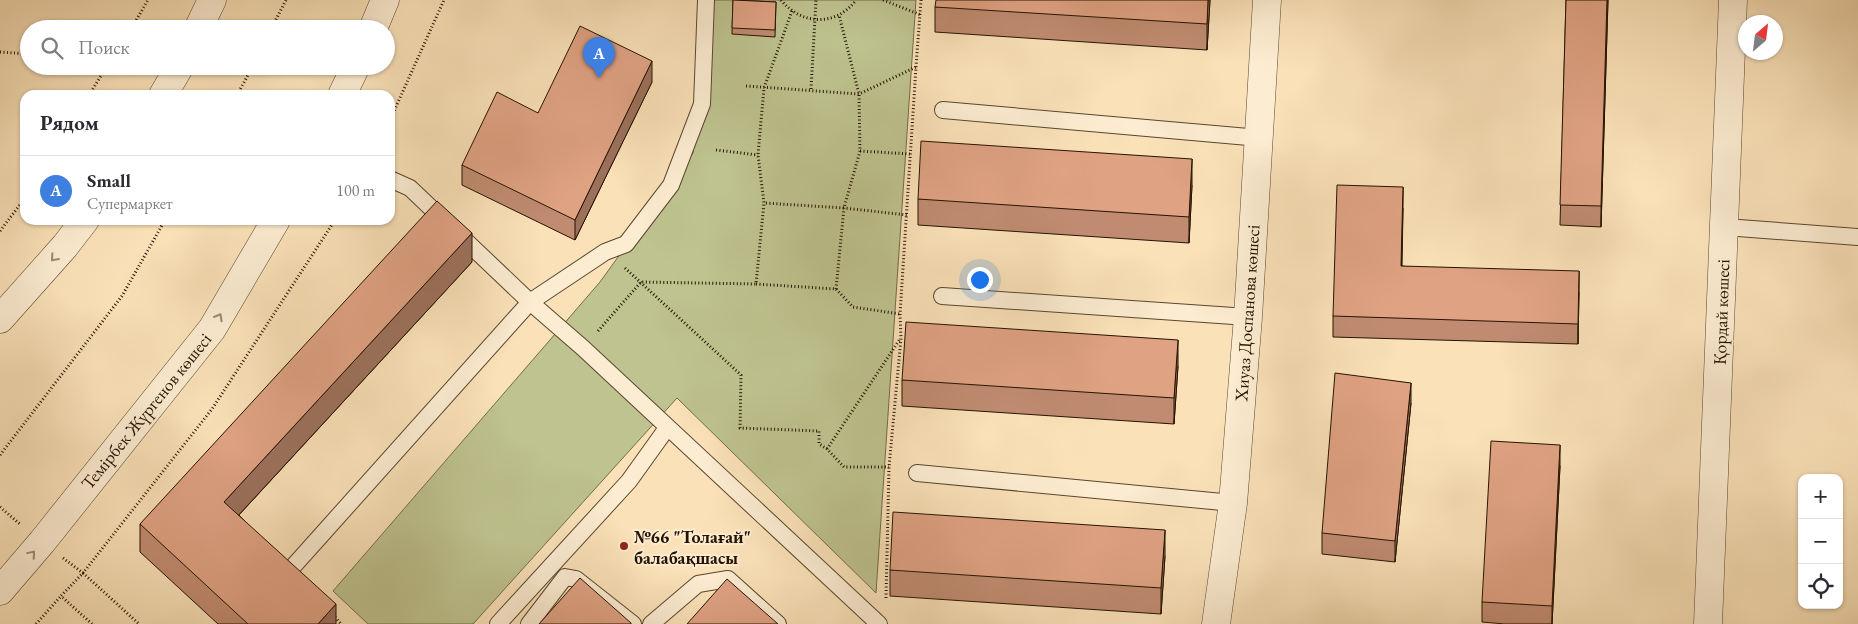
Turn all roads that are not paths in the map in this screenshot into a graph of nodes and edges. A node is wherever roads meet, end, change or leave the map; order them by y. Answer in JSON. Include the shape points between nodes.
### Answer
{"nodes":[{"id":1,"x":212,"y":0,"type":"edge"},
{"id":2,"x":385,"y":0,"type":"edge"},
{"id":3,"x":706,"y":0,"type":"edge"},
{"id":4,"x":1267,"y":0,"type":"edge"},
{"id":5,"x":1733,"y":0,"type":"edge"},
{"id":6,"x":202,"y":20,"type":"edge"},
{"id":7,"x":377,"y":20,"type":"edge"},
{"id":8,"x":174,"y":75,"type":"edge"},
{"id":9,"x":352,"y":75,"type":"edge"},
{"id":10,"x":165,"y":90,"type":"edge"},
{"id":11,"x":344,"y":90,"type":"edge"},
{"id":12,"x":943,"y":110,"type":"dead end"},
{"id":13,"x":1260,"y":138,"type":"junction"},
{"id":14,"x":395,"y":181,"type":"edge"},
{"id":15,"x":81,"y":225,"type":"edge"},
{"id":16,"x":273,"y":225,"type":"edge"},
{"id":17,"x":1725,"y":227,"type":"junction"},
{"id":18,"x":1858,"y":237,"type":"edge"},
{"id":19,"x":942,"y":296,"type":"dead end"},
{"id":20,"x":530,"y":302,"type":"junction"},
{"id":21,"x":1248,"y":317,"type":"junction"},
{"id":22,"x":0,"y":319,"type":"edge"},
{"id":23,"x":666,"y":428,"type":"junction"},
{"id":24,"x":917,"y":473,"type":"dead end"},
{"id":25,"x":1233,"y":503,"type":"junction"},
{"id":26,"x":290,"y":570,"type":"edge"},
{"id":27,"x":0,"y":591,"type":"edge"},
{"id":28,"x":498,"y":624,"type":"edge"},
{"id":29,"x":529,"y":624,"type":"edge"},
{"id":30,"x":633,"y":624,"type":"edge"},
{"id":31,"x":651,"y":624,"type":"edge"},
{"id":32,"x":778,"y":624,"type":"edge"},
{"id":33,"x":879,"y":624,"type":"edge"},
{"id":34,"x":1216,"y":624,"type":"edge"},
{"id":35,"x":1708,"y":624,"type":"edge"}],
"edges":[{"from":1,"to":6,"type":"street"},
{"from":2,"to":7,"type":"street"},
{"from":3,"to":20,"type":"lane","via":[[702,104],[672,185],[626,244],[605,252]]},
{"from":4,"to":13,"type":"street","name":"Хиуаз Доспанова көшесі"},
{"from":5,"to":17,"type":"street","name":"Қордай көшесі"},
{"from":8,"to":10,"type":"street"},
{"from":9,"to":11,"type":"street"},
{"from":12,"to":13,"type":"lane"},
{"from":13,"to":21,"type":"street","name":"Хиуаз Доспанова көшесі"},
{"from":14,"to":20,"type":"lane","via":[[410,188]]},
{"from":15,"to":22,"type":"street","one_way":true},
{"from":27,"to":16,"type":"street","name":"Темірбек Жүргенов көшесі","one_way":true,"via":[[212,329]]},
{"from":17,"to":18,"type":"lane"},
{"from":17,"to":35,"type":"street","name":"Қордай көшесі"},
{"from":19,"to":21,"type":"lane"},
{"from":20,"to":23,"type":"lane"},
{"from":20,"to":26,"type":"lane"},
{"from":21,"to":25,"type":"street","name":"Хиуаз Доспанова көшесі"},
{"from":23,"to":28,"type":"lane","via":[[629,480]]},
{"from":23,"to":33,"type":"lane"},
{"from":24,"to":25,"type":"lane"},
{"from":25,"to":34,"type":"street","name":"Хиуаз Доспанова көшесі"},
{"from":29,"to":30,"type":"lane","via":[[565,577],[576,579]]},
{"from":31,"to":32,"type":"lane","via":[[698,584],[728,579]]}]}
